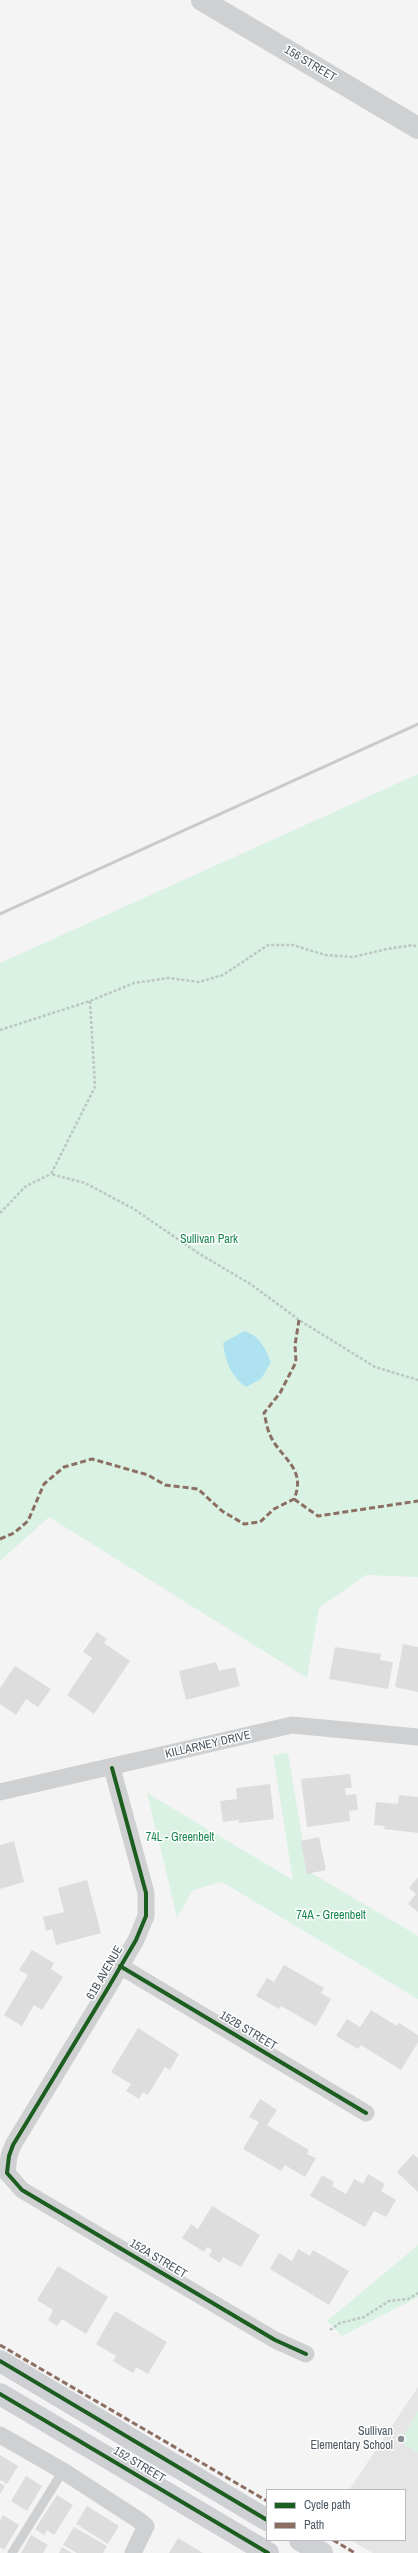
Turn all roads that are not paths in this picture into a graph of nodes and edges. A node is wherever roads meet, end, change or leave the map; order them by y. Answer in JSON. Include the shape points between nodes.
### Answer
{"nodes":[{"id":1,"x":202,"y":0,"type":"edge"},
{"id":2,"x":418,"y":128,"type":"edge"},
{"id":3,"x":418,"y":1737,"type":"edge"},
{"id":4,"x":112,"y":1768,"type":"junction"},
{"id":5,"x":0,"y":1792,"type":"edge"},
{"id":6,"x":120,"y":1966,"type":"junction"},
{"id":7,"x":366,"y":2113,"type":"dead end"},
{"id":8,"x":7,"y":2173,"type":"joint"},
{"id":9,"x":306,"y":2354,"type":"dead end"},
{"id":10,"x":0,"y":2361,"type":"edge"},
{"id":11,"x":0,"y":2394,"type":"edge"},
{"id":12,"x":0,"y":2435,"type":"edge"},
{"id":13,"x":63,"y":2471,"type":"junction"},
{"id":14,"x":266,"y":2519,"type":"edge"},
{"id":15,"x":302,"y":2541,"type":"edge"},
{"id":16,"x":12,"y":2553,"type":"edge"},
{"id":17,"x":133,"y":2553,"type":"edge"},
{"id":18,"x":268,"y":2553,"type":"edge"},
{"id":19,"x":322,"y":2553,"type":"edge"}],
"edges":[{"from":1,"to":2,"type":"street","name":"156 STREET"},
{"from":3,"to":4,"type":"street","name":"KILLARNEY DRIVE","via":[[292,1725]]},
{"from":4,"to":5,"type":"street","name":"KILLARNEY DRIVE"},
{"from":4,"to":6,"type":"street","name":"61B AVENUE","via":[[147,1904],[142,1926]]},
{"from":6,"to":7,"type":"street","name":"152B STREET"},
{"from":6,"to":8,"type":"street","name":"61B AVENUE","via":[[13,2145]]},
{"from":8,"to":9,"type":"street","name":"152A STREET","via":[[22,2190],[275,2340]]},
{"from":10,"to":14,"type":"main road","name":"152 STREET"},
{"from":11,"to":18,"type":"main road","name":"152 STREET"},
{"from":12,"to":13,"type":"street"},
{"from":13,"to":16,"type":"lane"},
{"from":13,"to":17,"type":"street","via":[[146,2526]]},
{"from":15,"to":19,"type":"main road"}]}
